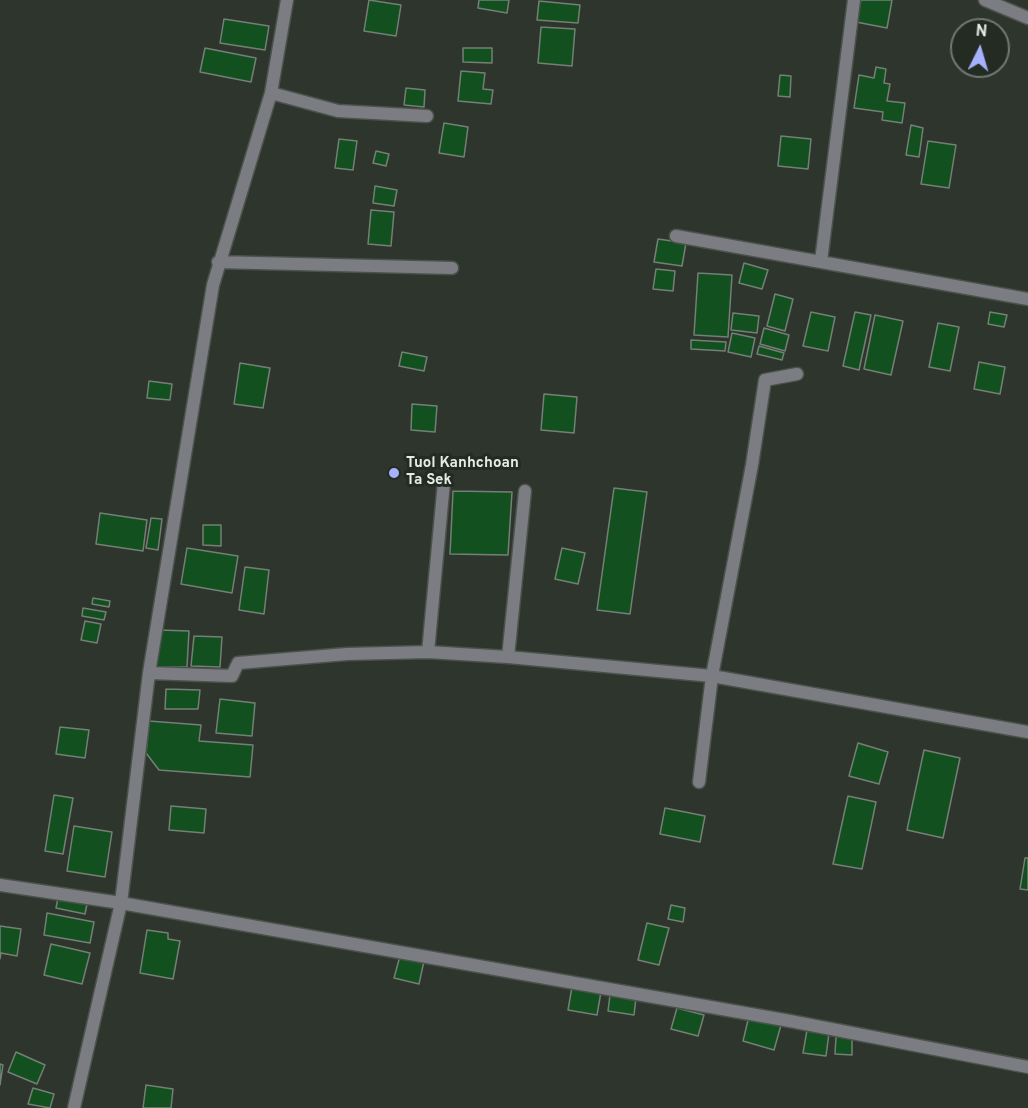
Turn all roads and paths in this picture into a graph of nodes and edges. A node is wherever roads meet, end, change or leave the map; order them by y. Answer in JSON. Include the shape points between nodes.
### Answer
{"nodes":[{"id":1,"x":287,"y":0,"type":"edge"},
{"id":2,"x":854,"y":0,"type":"edge"},
{"id":3,"x":985,"y":0,"type":"edge"},
{"id":4,"x":1028,"y":18,"type":"edge"},
{"id":5,"x":271,"y":93,"type":"junction"},
{"id":6,"x":427,"y":116,"type":"dead end"},
{"id":7,"x":676,"y":236,"type":"dead end"},
{"id":8,"x":821,"y":261,"type":"junction"},
{"id":9,"x":218,"y":262,"type":"junction"},
{"id":10,"x":452,"y":268,"type":"dead end"},
{"id":11,"x":1028,"y":299,"type":"edge"},
{"id":12,"x":797,"y":374,"type":"dead end"},
{"id":13,"x":444,"y":482,"type":"dead end"},
{"id":14,"x":525,"y":491,"type":"dead end"},
{"id":15,"x":428,"y":652,"type":"junction"},
{"id":16,"x":508,"y":657,"type":"junction"},
{"id":17,"x":149,"y":673,"type":"junction"},
{"id":18,"x":712,"y":676,"type":"junction"},
{"id":19,"x":1028,"y":732,"type":"edge"},
{"id":20,"x":699,"y":782,"type":"dead end"},
{"id":21,"x":0,"y":885,"type":"edge"},
{"id":22,"x":120,"y":903,"type":"junction"},
{"id":23,"x":1028,"y":1067,"type":"edge"},
{"id":24,"x":74,"y":1108,"type":"edge"}],
"edges":[{"from":1,"to":5,"type":"street"},
{"from":2,"to":8,"type":"street"},
{"from":3,"to":4,"type":"street"},
{"from":5,"to":6,"type":"street","via":[[338,111]]},
{"from":5,"to":9,"type":"street"},
{"from":7,"to":8,"type":"street"},
{"from":8,"to":11,"type":"street"},
{"from":9,"to":10,"type":"street"},
{"from":9,"to":17,"type":"street"},
{"from":12,"to":18,"type":"street","via":[[765,380]]},
{"from":13,"to":15,"type":"street"},
{"from":14,"to":16,"type":"street"},
{"from":15,"to":16,"type":"street"},
{"from":15,"to":17,"type":"street","via":[[238,663],[232,676]]},
{"from":16,"to":18,"type":"street"},
{"from":17,"to":22,"type":"street"},
{"from":18,"to":19,"type":"street"},
{"from":18,"to":20,"type":"street"},
{"from":21,"to":22,"type":"street"},
{"from":22,"to":23,"type":"street"},
{"from":22,"to":24,"type":"street"}]}
